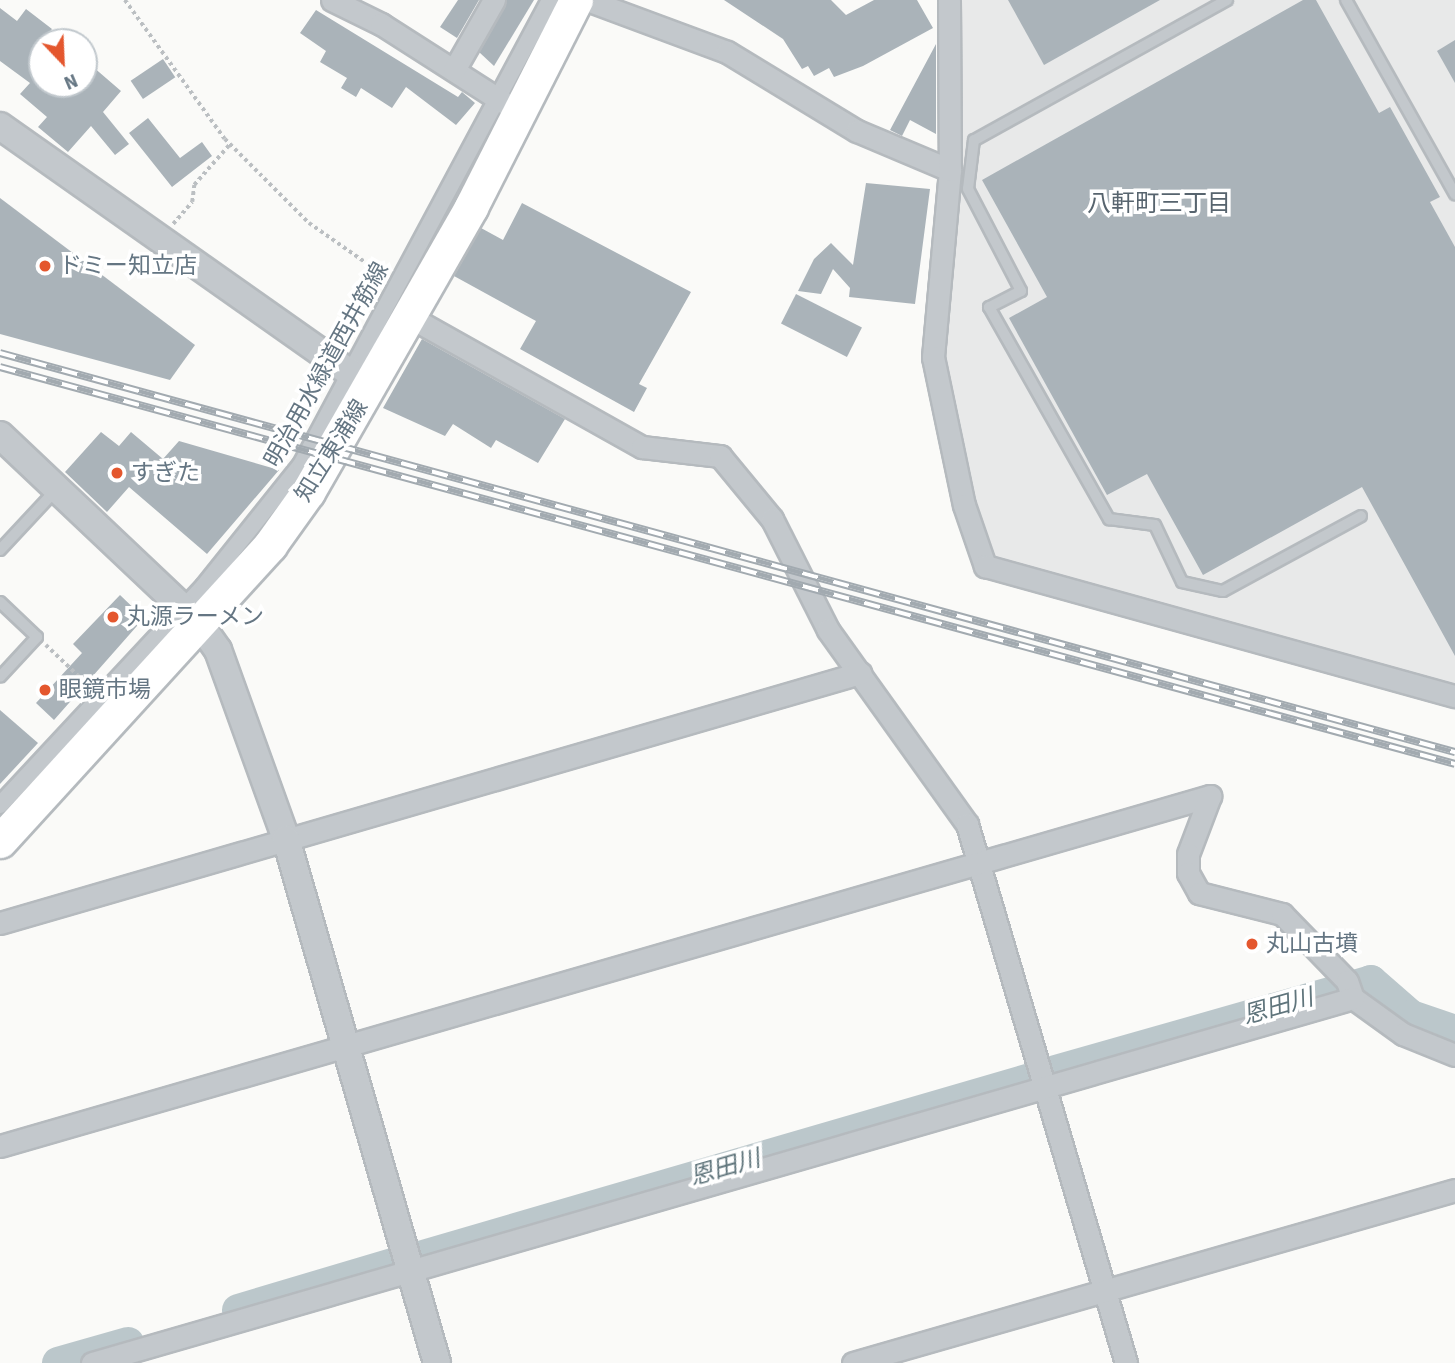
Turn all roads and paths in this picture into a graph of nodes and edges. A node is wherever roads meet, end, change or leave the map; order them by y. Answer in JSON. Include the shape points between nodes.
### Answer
{"nodes":[{"id":1,"x":125,"y":0,"type":"edge"},
{"id":2,"x":332,"y":0,"type":"edge"},
{"id":3,"x":494,"y":0,"type":"edge"},
{"id":4,"x":551,"y":0,"type":"edge"},
{"id":5,"x":576,"y":0,"type":"edge"},
{"id":6,"x":587,"y":0,"type":"edge"},
{"id":7,"x":949,"y":0,"type":"edge"},
{"id":8,"x":1227,"y":0,"type":"edge"},
{"id":9,"x":1346,"y":0,"type":"edge"},
{"id":10,"x":454,"y":70,"type":"junction"},
{"id":11,"x":508,"y":105,"type":"junction"},
{"id":12,"x":0,"y":126,"type":"edge"},
{"id":13,"x":231,"y":143,"type":"junction"},
{"id":14,"x":950,"y":170,"type":"junction"},
{"id":15,"x":1451,"y":178,"type":"edge"},
{"id":16,"x":1455,"y":194,"type":"edge"},
{"id":17,"x":166,"y":232,"type":"dead end"},
{"id":18,"x":398,"y":286,"type":"junction"},
{"id":19,"x":410,"y":317,"type":"junction"},
{"id":20,"x":361,"y":381,"type":"junction"},
{"id":21,"x":0,"y":435,"type":"edge"},
{"id":22,"x":56,"y":490,"type":"junction"},
{"id":23,"x":1361,"y":516,"type":"dead end"},
{"id":24,"x":0,"y":550,"type":"edge"},
{"id":25,"x":0,"y":601,"type":"edge"},
{"id":26,"x":191,"y":616,"type":"junction"},
{"id":27,"x":37,"y":637,"type":"junction"},
{"id":28,"x":860,"y":673,"type":"junction"},
{"id":29,"x":0,"y":677,"type":"edge"},
{"id":30,"x":1455,"y":696,"type":"edge"},
{"id":31,"x":101,"y":697,"type":"junction"},
{"id":32,"x":0,"y":805,"type":"edge"},
{"id":33,"x":286,"y":839,"type":"junction"},
{"id":34,"x":0,"y":841,"type":"edge"},
{"id":35,"x":978,"y":863,"type":"junction"},
{"id":36,"x":0,"y":923,"type":"edge"},
{"id":37,"x":1350,"y":992,"type":"junction"},
{"id":38,"x":346,"y":1047,"type":"junction"},
{"id":39,"x":1455,"y":1055,"type":"edge"},
{"id":40,"x":1044,"y":1086,"type":"junction"},
{"id":41,"x":0,"y":1146,"type":"edge"},
{"id":42,"x":1455,"y":1190,"type":"edge"},
{"id":43,"x":410,"y":1270,"type":"junction"},
{"id":44,"x":1104,"y":1290,"type":"junction"},
{"id":45,"x":92,"y":1363,"type":"edge"},
{"id":46,"x":437,"y":1363,"type":"edge"},
{"id":47,"x":853,"y":1363,"type":"edge"},
{"id":48,"x":1126,"y":1363,"type":"edge"}],
"edges":[{"from":1,"to":13,"type":"path"},
{"from":2,"to":10,"type":"street","via":[[382,24]]},
{"from":3,"to":10,"type":"street"},
{"from":4,"to":11,"type":"street","name":"明治用水緑道西井筋線"},
{"from":5,"to":11,"type":"main road","name":"知立東浦線"},
{"from":6,"to":14,"type":"street","via":[[727,52],[857,131]]},
{"from":7,"to":14,"type":"street"},
{"from":8,"to":23,"type":"lane","via":[[974,140],[968,189],[1021,291],[989,307],[1109,519],[1155,525],[1182,582],[1223,591]]},
{"from":9,"to":15,"type":"lane"},
{"from":10,"to":11,"type":"street"},
{"from":11,"to":18,"type":"street","name":"明治用水緑道西井筋線"},
{"from":11,"to":19,"type":"main road","name":"知立東浦線"},
{"from":12,"to":20,"type":"street"},
{"from":13,"to":17,"type":"path","via":[[194,185],[192,202]]},
{"from":13,"to":18,"type":"path","via":[[309,223]]},
{"from":14,"to":30,"type":"street","via":[[933,357],[964,505],[985,566]]},
{"from":15,"to":16,"type":"lane"},
{"from":18,"to":20,"type":"street","name":"明治用水緑道西井筋線"},
{"from":19,"to":20,"type":"main road","name":"知立東浦線"},
{"from":19,"to":28,"type":"street","via":[[642,447],[720,456],[772,519],[808,599]]},
{"from":20,"to":26,"type":"main road","name":"知立東浦線","via":[[270,545]]},
{"from":21,"to":22,"type":"street"},
{"from":22,"to":24,"type":"lane"},
{"from":22,"to":26,"type":"street"},
{"from":25,"to":27,"type":"lane"},
{"from":26,"to":31,"type":"street"},
{"from":26,"to":33,"type":"street","via":[[235,691]]},
{"from":26,"to":34,"type":"main road","name":"知立東浦線"},
{"from":27,"to":29,"type":"lane"},
{"from":27,"to":31,"type":"path"},
{"from":28,"to":33,"type":"street"},
{"from":28,"to":35,"type":"street","via":[[967,824]]},
{"from":31,"to":32,"type":"street"},
{"from":33,"to":36,"type":"street"},
{"from":33,"to":38,"type":"street"},
{"from":35,"to":37,"type":"street","via":[[1210,796],[1188,854],[1188,873],[1199,893],[1282,914]]},
{"from":35,"to":38,"type":"street"},
{"from":35,"to":40,"type":"street"},
{"from":37,"to":39,"type":"street","via":[[1403,1034]]},
{"from":37,"to":40,"type":"street"},
{"from":38,"to":41,"type":"street"},
{"from":38,"to":43,"type":"street"},
{"from":40,"to":43,"type":"street"},
{"from":40,"to":44,"type":"street"},
{"from":42,"to":44,"type":"street"},
{"from":43,"to":45,"type":"street"},
{"from":43,"to":46,"type":"street"},
{"from":44,"to":47,"type":"street"},
{"from":44,"to":48,"type":"street"}]}
